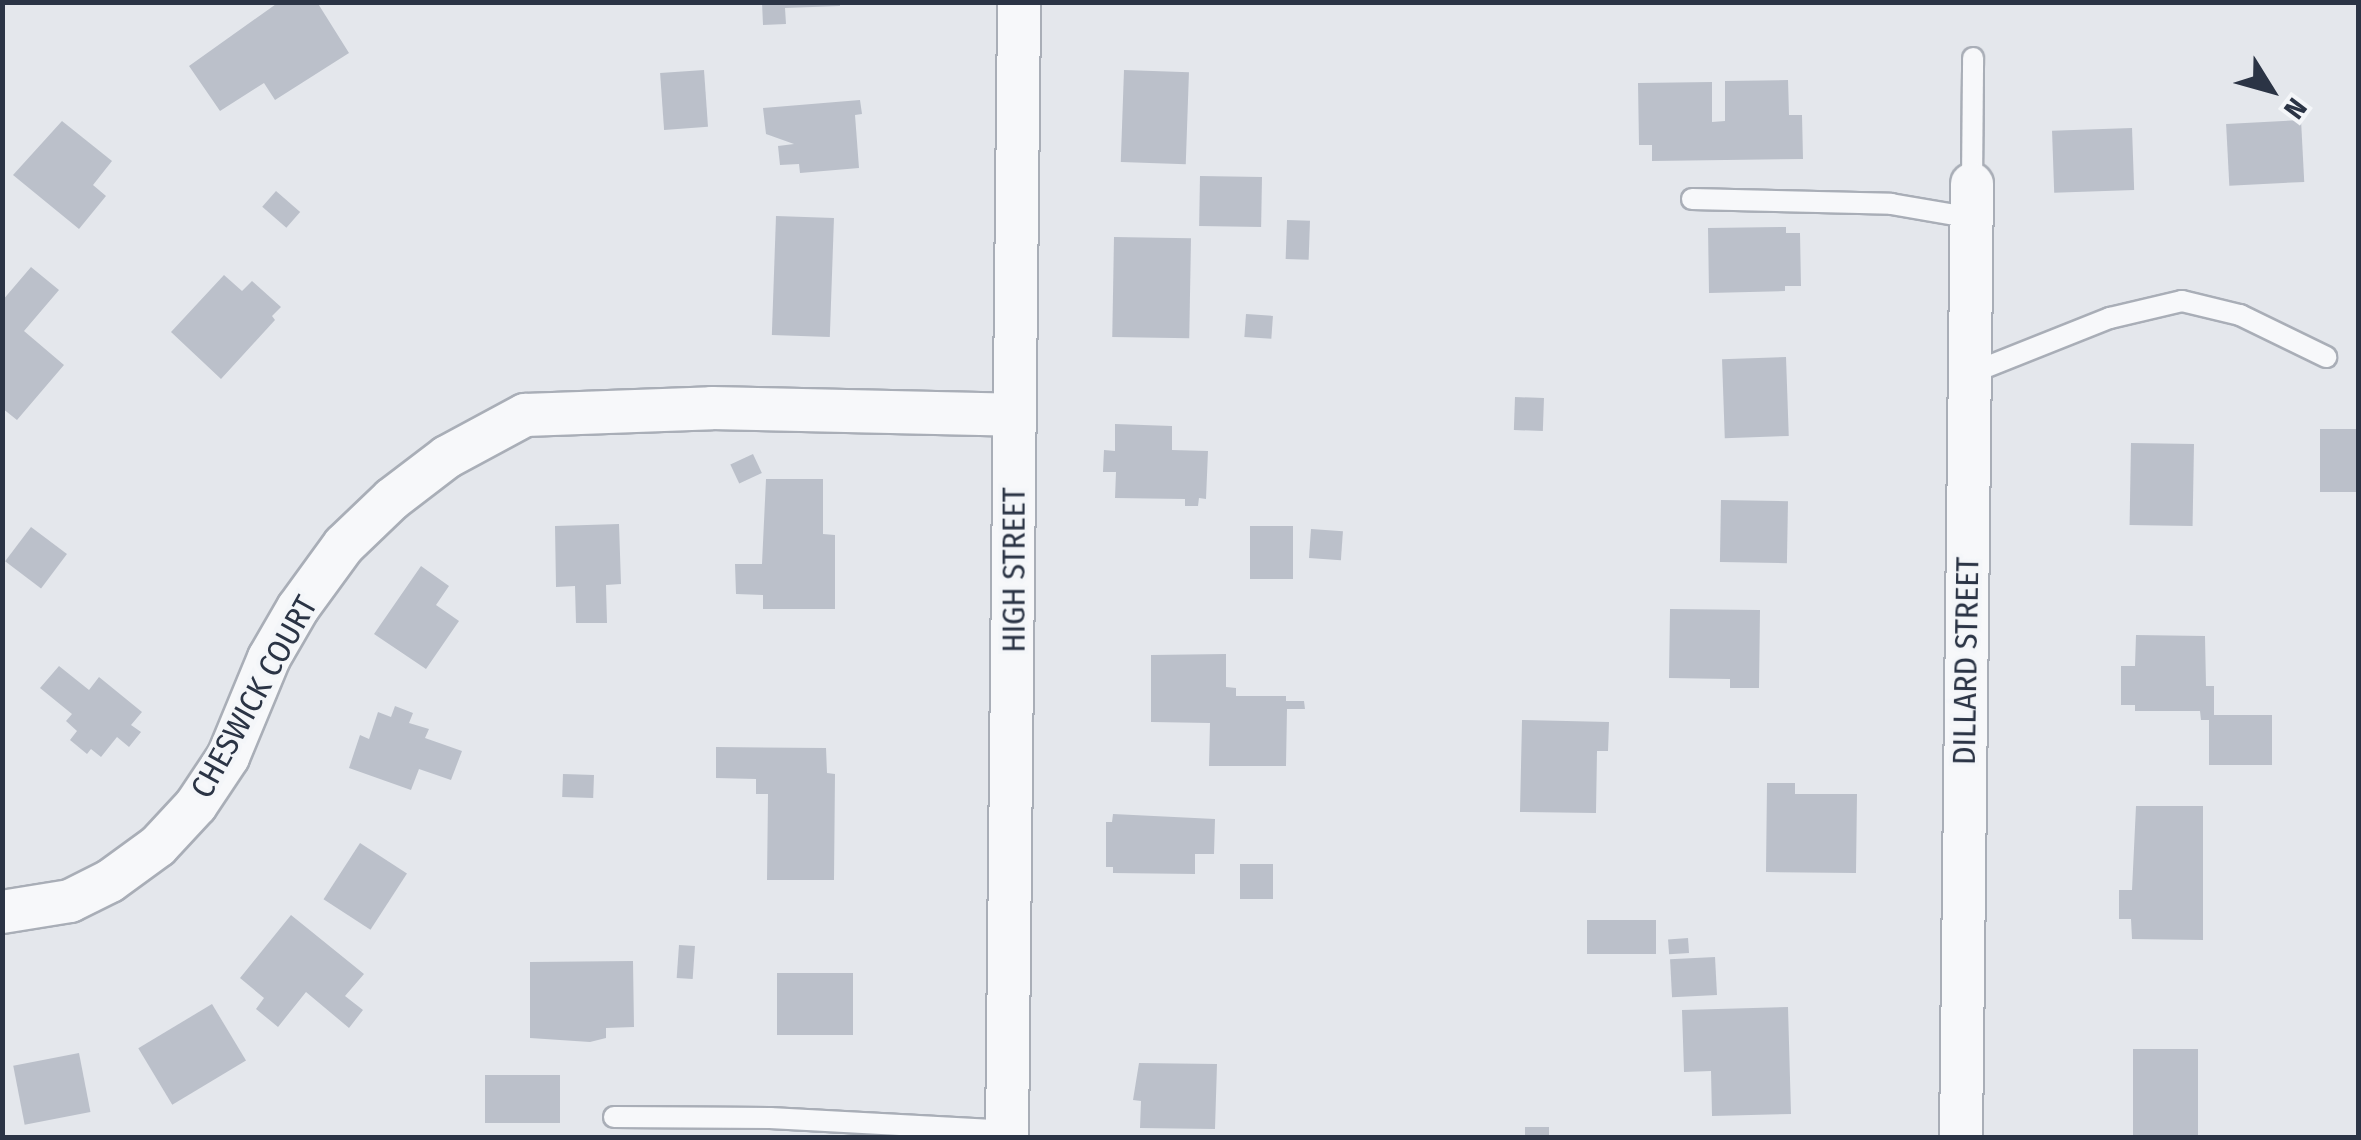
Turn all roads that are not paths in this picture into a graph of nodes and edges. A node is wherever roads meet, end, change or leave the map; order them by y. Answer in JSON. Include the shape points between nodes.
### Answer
{"nodes":[{"id":1,"x":1019,"y":2,"type":"edge"},
{"id":2,"x":1973,"y":58,"type":"dead end"},
{"id":3,"x":1692,"y":198,"type":"dead end"},
{"id":4,"x":1972,"y":201,"type":"junction"},
{"id":5,"x":2326,"y":357,"type":"dead end"},
{"id":6,"x":1970,"y":374,"type":"junction"},
{"id":7,"x":1014,"y":415,"type":"junction"},
{"id":8,"x":2,"y":912,"type":"edge"},
{"id":9,"x":614,"y":1117,"type":"dead end"},
{"id":10,"x":1007,"y":1134,"type":"edge"},
{"id":11,"x":1961,"y":1138,"type":"edge"}],
"edges":[{"from":1,"to":7,"type":"street","name":"HIGH STREET"},
{"from":2,"to":4,"type":"lane"},
{"from":3,"to":4,"type":"lane"},
{"from":4,"to":6,"type":"street","name":"DILLARD STREET"},
{"from":5,"to":6,"type":"lane","via":[[2240,314],[2182,301],[2110,318]]},
{"from":6,"to":11,"type":"street","name":"DILLARD STREET"},
{"from":7,"to":8,"type":"street","name":"CHESWICK COURT","via":[[712,408],[524,415],[448,457],[344,546],[269,658],[228,757],[158,846],[70,901]]},
{"from":7,"to":10,"type":"street","name":"HIGH STREET"},
{"from":9,"to":10,"type":"lane","via":[[770,1118]]}]}
